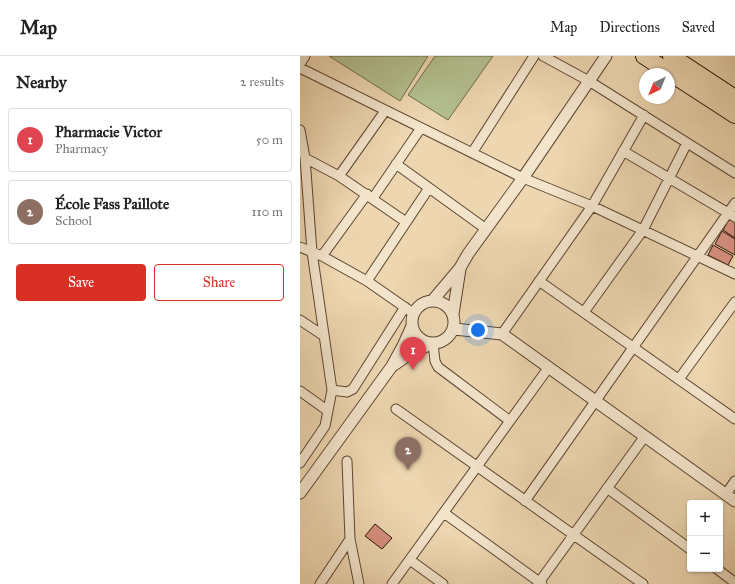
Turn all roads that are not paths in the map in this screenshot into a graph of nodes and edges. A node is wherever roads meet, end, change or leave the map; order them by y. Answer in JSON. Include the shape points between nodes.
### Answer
{"nodes":[{"id":1,"x":305,"y":56,"type":"edge"},
{"id":2,"x":534,"y":56,"type":"edge"},
{"id":3,"x":543,"y":56,"type":"edge"},
{"id":4,"x":606,"y":56,"type":"edge"},
{"id":5,"x":644,"y":56,"type":"edge"},
{"id":6,"x":672,"y":56,"type":"edge"},
{"id":7,"x":300,"y":64,"type":"edge"},
{"id":8,"x":300,"y":68,"type":"edge"},
{"id":9,"x":589,"y":81,"type":"junction"},
{"id":10,"x":735,"y":98,"type":"edge"},
{"id":11,"x":386,"y":111,"type":"junction"},
{"id":12,"x":644,"y":115,"type":"junction"},
{"id":13,"x":735,"y":116,"type":"edge"},
{"id":14,"x":421,"y":128,"type":"junction"},
{"id":15,"x":300,"y":130,"type":"edge"},
{"id":16,"x":687,"y":143,"type":"junction"},
{"id":17,"x":623,"y":151,"type":"junction"},
{"id":18,"x":472,"y":153,"type":"junction"},
{"id":19,"x":305,"y":158,"type":"junction"},
{"id":20,"x":396,"y":164,"type":"junction"},
{"id":21,"x":735,"y":173,"type":"edge"},
{"id":22,"x":339,"y":176,"type":"junction"},
{"id":23,"x":523,"y":178,"type":"junction"},
{"id":24,"x":669,"y":178,"type":"junction"},
{"id":25,"x":429,"y":188,"type":"junction"},
{"id":26,"x":370,"y":196,"type":"junction"},
{"id":27,"x":735,"y":203,"type":"edge"},
{"id":28,"x":592,"y":206,"type":"junction"},
{"id":29,"x":732,"y":215,"type":"edge"},
{"id":30,"x":406,"y":222,"type":"junction"},
{"id":31,"x":486,"y":229,"type":"junction"},
{"id":32,"x":642,"y":230,"type":"junction"},
{"id":33,"x":300,"y":247,"type":"edge"},
{"id":34,"x":312,"y":252,"type":"junction"},
{"id":35,"x":322,"y":256,"type":"junction"},
{"id":36,"x":698,"y":257,"type":"junction"},
{"id":37,"x":460,"y":268,"type":"junction"},
{"id":38,"x":735,"y":274,"type":"edge"},
{"id":39,"x":366,"y":281,"type":"junction"},
{"id":40,"x":539,"y":281,"type":"junction"},
{"id":41,"x":433,"y":300,"type":"junction"},
{"id":42,"x":735,"y":302,"type":"edge"},
{"id":43,"x":409,"y":310,"type":"junction"},
{"id":44,"x":584,"y":312,"type":"junction"},
{"id":45,"x":453,"y":314,"type":"junction"},
{"id":46,"x":300,"y":320,"type":"edge"},
{"id":47,"x":412,"y":326,"type":"junction"},
{"id":48,"x":454,"y":329,"type":"junction"},
{"id":49,"x":502,"y":334,"type":"junction"},
{"id":50,"x":324,"y":336,"type":"junction"},
{"id":51,"x":433,"y":343,"type":"junction"},
{"id":52,"x":634,"y":347,"type":"junction"},
{"id":53,"x":392,"y":366,"type":"junction"},
{"id":54,"x":548,"y":367,"type":"junction"},
{"id":55,"x":679,"y":379,"type":"junction"},
{"id":56,"x":332,"y":390,"type":"junction"},
{"id":57,"x":300,"y":391,"type":"edge"},
{"id":58,"x":596,"y":401,"type":"junction"},
{"id":59,"x":396,"y":409,"type":"dead end"},
{"id":60,"x":328,"y":410,"type":"junction"},
{"id":61,"x":734,"y":415,"type":"edge"},
{"id":62,"x":510,"y":420,"type":"junction"},
{"id":63,"x":645,"y":436,"type":"junction"},
{"id":64,"x":347,"y":461,"type":"dead end"},
{"id":65,"x":300,"y":463,"type":"edge"},
{"id":66,"x":477,"y":467,"type":"junction"},
{"id":67,"x":735,"y":481,"type":"edge"},
{"id":68,"x":607,"y":488,"type":"junction"},
{"id":69,"x":300,"y":493,"type":"edge"},
{"id":70,"x":726,"y":494,"type":"junction"},
{"id":71,"x":525,"y":501,"type":"junction"},
{"id":72,"x":735,"y":501,"type":"edge"},
{"id":73,"x":444,"y":513,"type":"junction"},
{"id":74,"x":573,"y":535,"type":"junction"},
{"id":75,"x":350,"y":539,"type":"junction"},
{"id":76,"x":687,"y":547,"type":"edge"},
{"id":77,"x":410,"y":560,"type":"junction"},
{"id":78,"x":721,"y":572,"type":"edge"},
{"id":79,"x":733,"y":582,"type":"edge"},
{"id":80,"x":540,"y":583,"type":"edge"},
{"id":81,"x":320,"y":584,"type":"edge"},
{"id":82,"x":359,"y":584,"type":"edge"},
{"id":83,"x":392,"y":584,"type":"edge"},
{"id":84,"x":443,"y":584,"type":"edge"},
{"id":85,"x":642,"y":584,"type":"edge"}],
"edges":[{"from":1,"to":7,"type":"street"},
{"from":2,"to":18,"type":"street"},
{"from":3,"to":9,"type":"street"},
{"from":4,"to":9,"type":"street"},
{"from":5,"to":13,"type":"highway"},
{"from":6,"to":10,"type":"highway"},
{"from":8,"to":11,"type":"street"},
{"from":9,"to":12,"type":"street"},
{"from":9,"to":23,"type":"street"},
{"from":11,"to":14,"type":"street"},
{"from":11,"to":22,"type":"street"},
{"from":12,"to":16,"type":"street"},
{"from":12,"to":17,"type":"street"},
{"from":14,"to":18,"type":"street"},
{"from":14,"to":20,"type":"street"},
{"from":15,"to":19,"type":"street"},
{"from":16,"to":21,"type":"street"},
{"from":16,"to":24,"type":"street"},
{"from":17,"to":24,"type":"street"},
{"from":17,"to":28,"type":"street"},
{"from":18,"to":23,"type":"street"},
{"from":19,"to":22,"type":"street"},
{"from":19,"to":34,"type":"street"},
{"from":20,"to":25,"type":"street"},
{"from":20,"to":26,"type":"street"},
{"from":22,"to":26,"type":"street"},
{"from":23,"to":28,"type":"street"},
{"from":23,"to":31,"type":"street"},
{"from":24,"to":29,"type":"street"},
{"from":24,"to":32,"type":"street"},
{"from":25,"to":30,"type":"street"},
{"from":25,"to":31,"type":"street"},
{"from":26,"to":30,"type":"street"},
{"from":26,"to":35,"type":"street"},
{"from":27,"to":29,"type":"street"},
{"from":28,"to":32,"type":"street"},
{"from":28,"to":40,"type":"street"},
{"from":29,"to":36,"type":"street"},
{"from":30,"to":39,"type":"street"},
{"from":31,"to":37,"type":"street"},
{"from":32,"to":36,"type":"street"},
{"from":32,"to":44,"type":"street"},
{"from":33,"to":34,"type":"street"},
{"from":34,"to":35,"type":"street"},
{"from":34,"to":50,"type":"street"},
{"from":35,"to":39,"type":"street"},
{"from":36,"to":38,"type":"street"},
{"from":36,"to":52,"type":"street"},
{"from":37,"to":41,"type":"street"},
{"from":37,"to":45,"type":"street"},
{"from":39,"to":43,"type":"street"},
{"from":40,"to":44,"type":"street"},
{"from":40,"to":49,"type":"street"},
{"from":41,"to":43,"type":"street"},
{"from":41,"to":45,"type":"street","via":[[447,305]]},
{"from":42,"to":55,"type":"street"},
{"from":43,"to":47,"type":"street"},
{"from":43,"to":56,"type":"street","via":[[353,389],[347,392]]},
{"from":44,"to":52,"type":"street"},
{"from":45,"to":48,"type":"street"},
{"from":46,"to":50,"type":"street"},
{"from":47,"to":51,"type":"street","via":[[419,338]]},
{"from":47,"to":53,"type":"street"},
{"from":48,"to":49,"type":"street"},
{"from":48,"to":51,"type":"street","via":[[448,338]]},
{"from":49,"to":54,"type":"street"},
{"from":50,"to":56,"type":"street"},
{"from":51,"to":53,"type":"street","via":[[411,353]]},
{"from":51,"to":62,"type":"street","via":[[438,367]]},
{"from":52,"to":55,"type":"street"},
{"from":52,"to":58,"type":"street"},
{"from":53,"to":69,"type":"street"},
{"from":54,"to":58,"type":"street"},
{"from":54,"to":62,"type":"street"},
{"from":55,"to":61,"type":"street"},
{"from":56,"to":60,"type":"street"},
{"from":57,"to":60,"type":"street"},
{"from":58,"to":63,"type":"street"},
{"from":58,"to":71,"type":"street"},
{"from":59,"to":66,"type":"street"},
{"from":60,"to":65,"type":"street","via":[[325,426]]},
{"from":62,"to":66,"type":"street"},
{"from":63,"to":68,"type":"street"},
{"from":63,"to":70,"type":"street"},
{"from":64,"to":75,"type":"street"},
{"from":66,"to":71,"type":"street"},
{"from":66,"to":73,"type":"street"},
{"from":67,"to":70,"type":"street"},
{"from":68,"to":74,"type":"street"},
{"from":68,"to":76,"type":"street"},
{"from":70,"to":72,"type":"street"},
{"from":71,"to":74,"type":"street"},
{"from":73,"to":77,"type":"street"},
{"from":73,"to":80,"type":"street"},
{"from":74,"to":80,"type":"street"},
{"from":74,"to":85,"type":"street"},
{"from":75,"to":81,"type":"street"},
{"from":75,"to":82,"type":"street"},
{"from":77,"to":83,"type":"street"},
{"from":77,"to":84,"type":"street"},
{"from":78,"to":79,"type":"street"}]}
